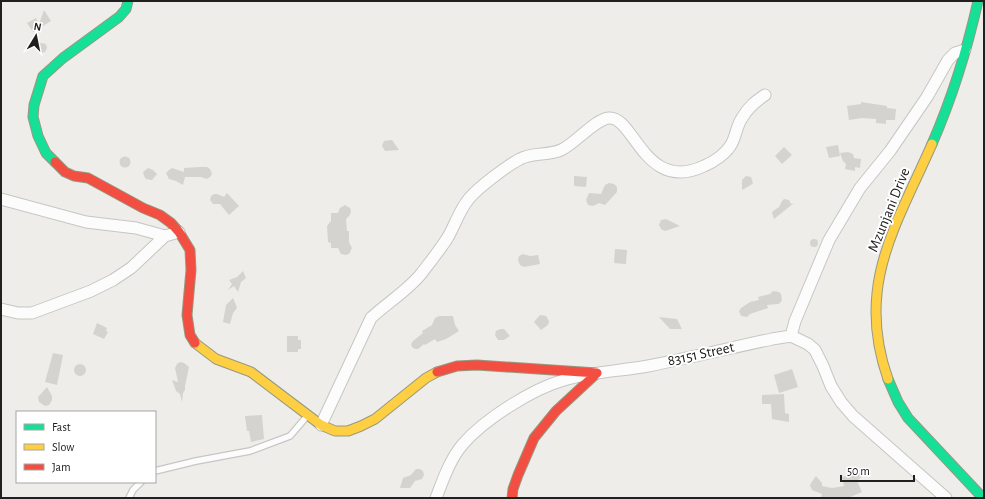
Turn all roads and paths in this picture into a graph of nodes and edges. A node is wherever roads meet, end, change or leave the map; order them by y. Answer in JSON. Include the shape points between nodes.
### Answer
{"nodes":[{"id":1,"x":128,"y":1,"type":"edge"},
{"id":2,"x":978,"y":1,"type":"edge"},
{"id":3,"x":965,"y":50,"type":"junction"},
{"id":4,"x":765,"y":95,"type":"dead end"},
{"id":5,"x":1,"y":199,"type":"edge"},
{"id":6,"x":180,"y":232,"type":"junction"},
{"id":7,"x":165,"y":236,"type":"junction"},
{"id":8,"x":1,"y":308,"type":"edge"},
{"id":9,"x":791,"y":336,"type":"junction"},
{"id":10,"x":596,"y":373,"type":"junction"},
{"id":11,"x":308,"y":415,"type":"junction"},
{"id":12,"x":321,"y":425,"type":"junction"},
{"id":13,"x":156,"y":471,"type":"edge"},
{"id":14,"x":140,"y":483,"type":"edge"},
{"id":15,"x":129,"y":498,"type":"edge"},
{"id":16,"x":436,"y":498,"type":"edge"},
{"id":17,"x":512,"y":498,"type":"edge"},
{"id":18,"x":946,"y":498,"type":"edge"},
{"id":19,"x":983,"y":498,"type":"edge"}],
"edges":[{"from":1,"to":6,"type":"street","via":[[124,12],[117,20],[63,58],[43,76],[33,117],[46,153],[65,172],[88,178],[160,215]]},
{"from":2,"to":3,"type":"street","name":"Mzunjani Drive"},
{"from":3,"to":9,"type":"street","via":[[955,53],[948,60],[927,97],[890,151],[860,188],[829,240]]},
{"from":3,"to":19,"type":"street","name":"Mzunjani Drive","via":[[957,81],[889,239],[877,280],[874,312],[876,337],[883,366],[902,409],[912,423]]},
{"from":4,"to":12,"type":"street","via":[[751,104],[741,119],[728,149],[695,170],[680,172],[653,162],[622,123],[611,118],[603,120],[562,150],[532,155],[513,163],[468,199],[448,238],[419,275],[372,318]]},
{"from":5,"to":7,"type":"street","via":[[86,222],[136,228]]},
{"from":6,"to":7,"type":"street"},
{"from":6,"to":11,"type":"street","via":[[190,250],[187,315],[190,335],[196,345],[216,359],[251,372]]},
{"from":7,"to":8,"type":"street","via":[[131,268],[91,291],[32,313],[18,313]]},
{"from":9,"to":10,"type":"street","name":"83151 Street","via":[[646,366]]},
{"from":9,"to":18,"type":"street","via":[[815,350],[831,386],[853,416]]},
{"from":10,"to":12,"type":"street","via":[[490,366],[454,367],[426,377],[358,429],[336,431]]},
{"from":10,"to":16,"type":"street","name":"83151 Street","via":[[542,388],[486,423],[462,445]]},
{"from":10,"to":17,"type":"street","via":[[556,411],[534,438],[518,475]]},
{"from":11,"to":12,"type":"street"},
{"from":11,"to":13,"type":"lane","via":[[290,436],[250,451]]},
{"from":14,"to":15,"type":"lane"}]}
